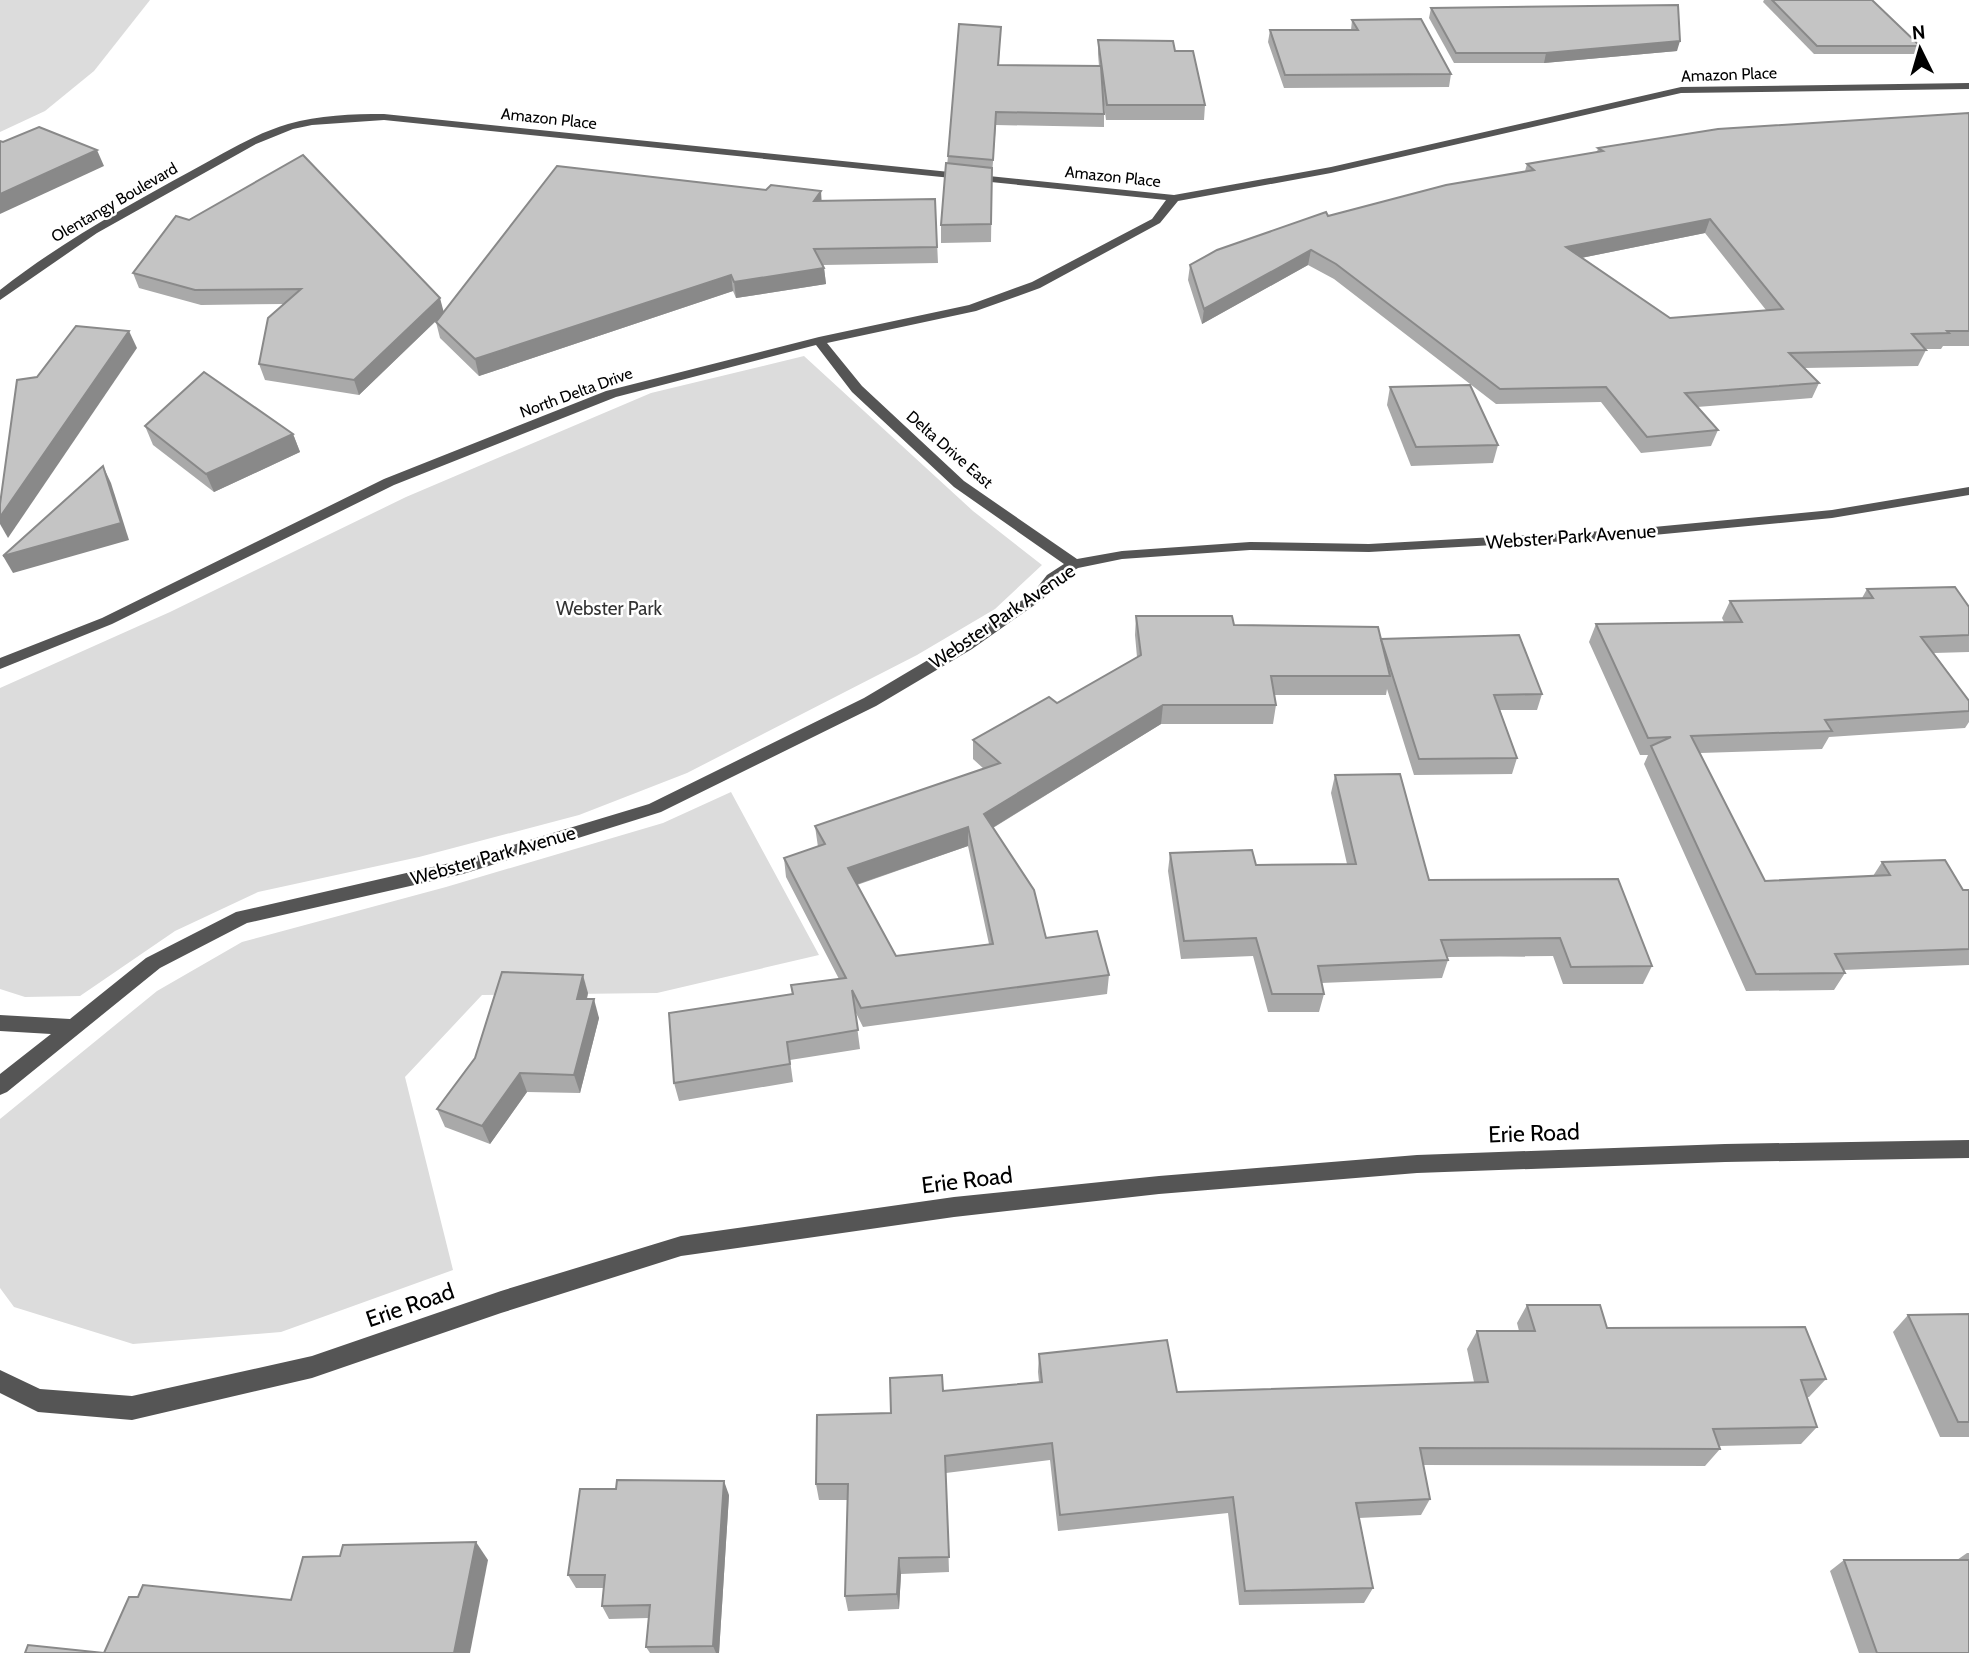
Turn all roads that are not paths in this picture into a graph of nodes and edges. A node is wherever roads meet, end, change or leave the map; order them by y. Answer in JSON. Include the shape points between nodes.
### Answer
{"nodes":[{"id":1,"x":1969,"y":86,"type":"edge"},
{"id":2,"x":249,"y":143,"type":"joint"},
{"id":3,"x":1174,"y":198,"type":"junction"},
{"id":4,"x":0,"y":296,"type":"edge"},
{"id":5,"x":819,"y":341,"type":"junction"},
{"id":6,"x":1969,"y":491,"type":"edge"},
{"id":7,"x":1074,"y":564,"type":"junction"},
{"id":8,"x":0,"y":664,"type":"edge"},
{"id":9,"x":0,"y":1023,"type":"edge"},
{"id":10,"x":71,"y":1027,"type":"junction"},
{"id":11,"x":0,"y":1086,"type":"edge"},
{"id":12,"x":1969,"y":1149,"type":"edge"},
{"id":13,"x":0,"y":1381,"type":"edge"}],
"edges":[{"from":1,"to":3,"type":"street","name":"Amazon Place","via":[[1681,90],[1331,170]]},
{"from":2,"to":3,"type":"street","name":"Amazon Place","via":[[337,118],[384,117]]},
{"from":2,"to":4,"type":"street","name":"Olentangy Boulevard","via":[[103,222]]},
{"from":3,"to":5,"type":"street","name":"North Delta Drive","via":[[1156,221],[1036,285],[972,308]]},
{"from":5,"to":7,"type":"street","name":"Delta Drive East","via":[[857,389],[959,484]]},
{"from":5,"to":8,"type":"street","name":"North Delta Drive","via":[[611,394],[389,482],[107,621]]},
{"from":6,"to":7,"type":"street","name":"Webster Park Avenue","via":[[1832,514],[1622,534],[1369,548],[1250,546],[1122,555]]},
{"from":7,"to":10,"type":"street","name":"Webster Park Avenue","via":[[1052,578],[1038,596],[977,638],[880,695],[655,808],[463,867],[243,917],[153,963]]},
{"from":9,"to":10,"type":"street"},
{"from":10,"to":11,"type":"street","name":"Webster Park Avenue"},
{"from":12,"to":13,"type":"street","name":"Erie Road","via":[[1417,1164],[954,1207],[681,1246],[312,1367],[132,1408],[38,1399]]}]}
